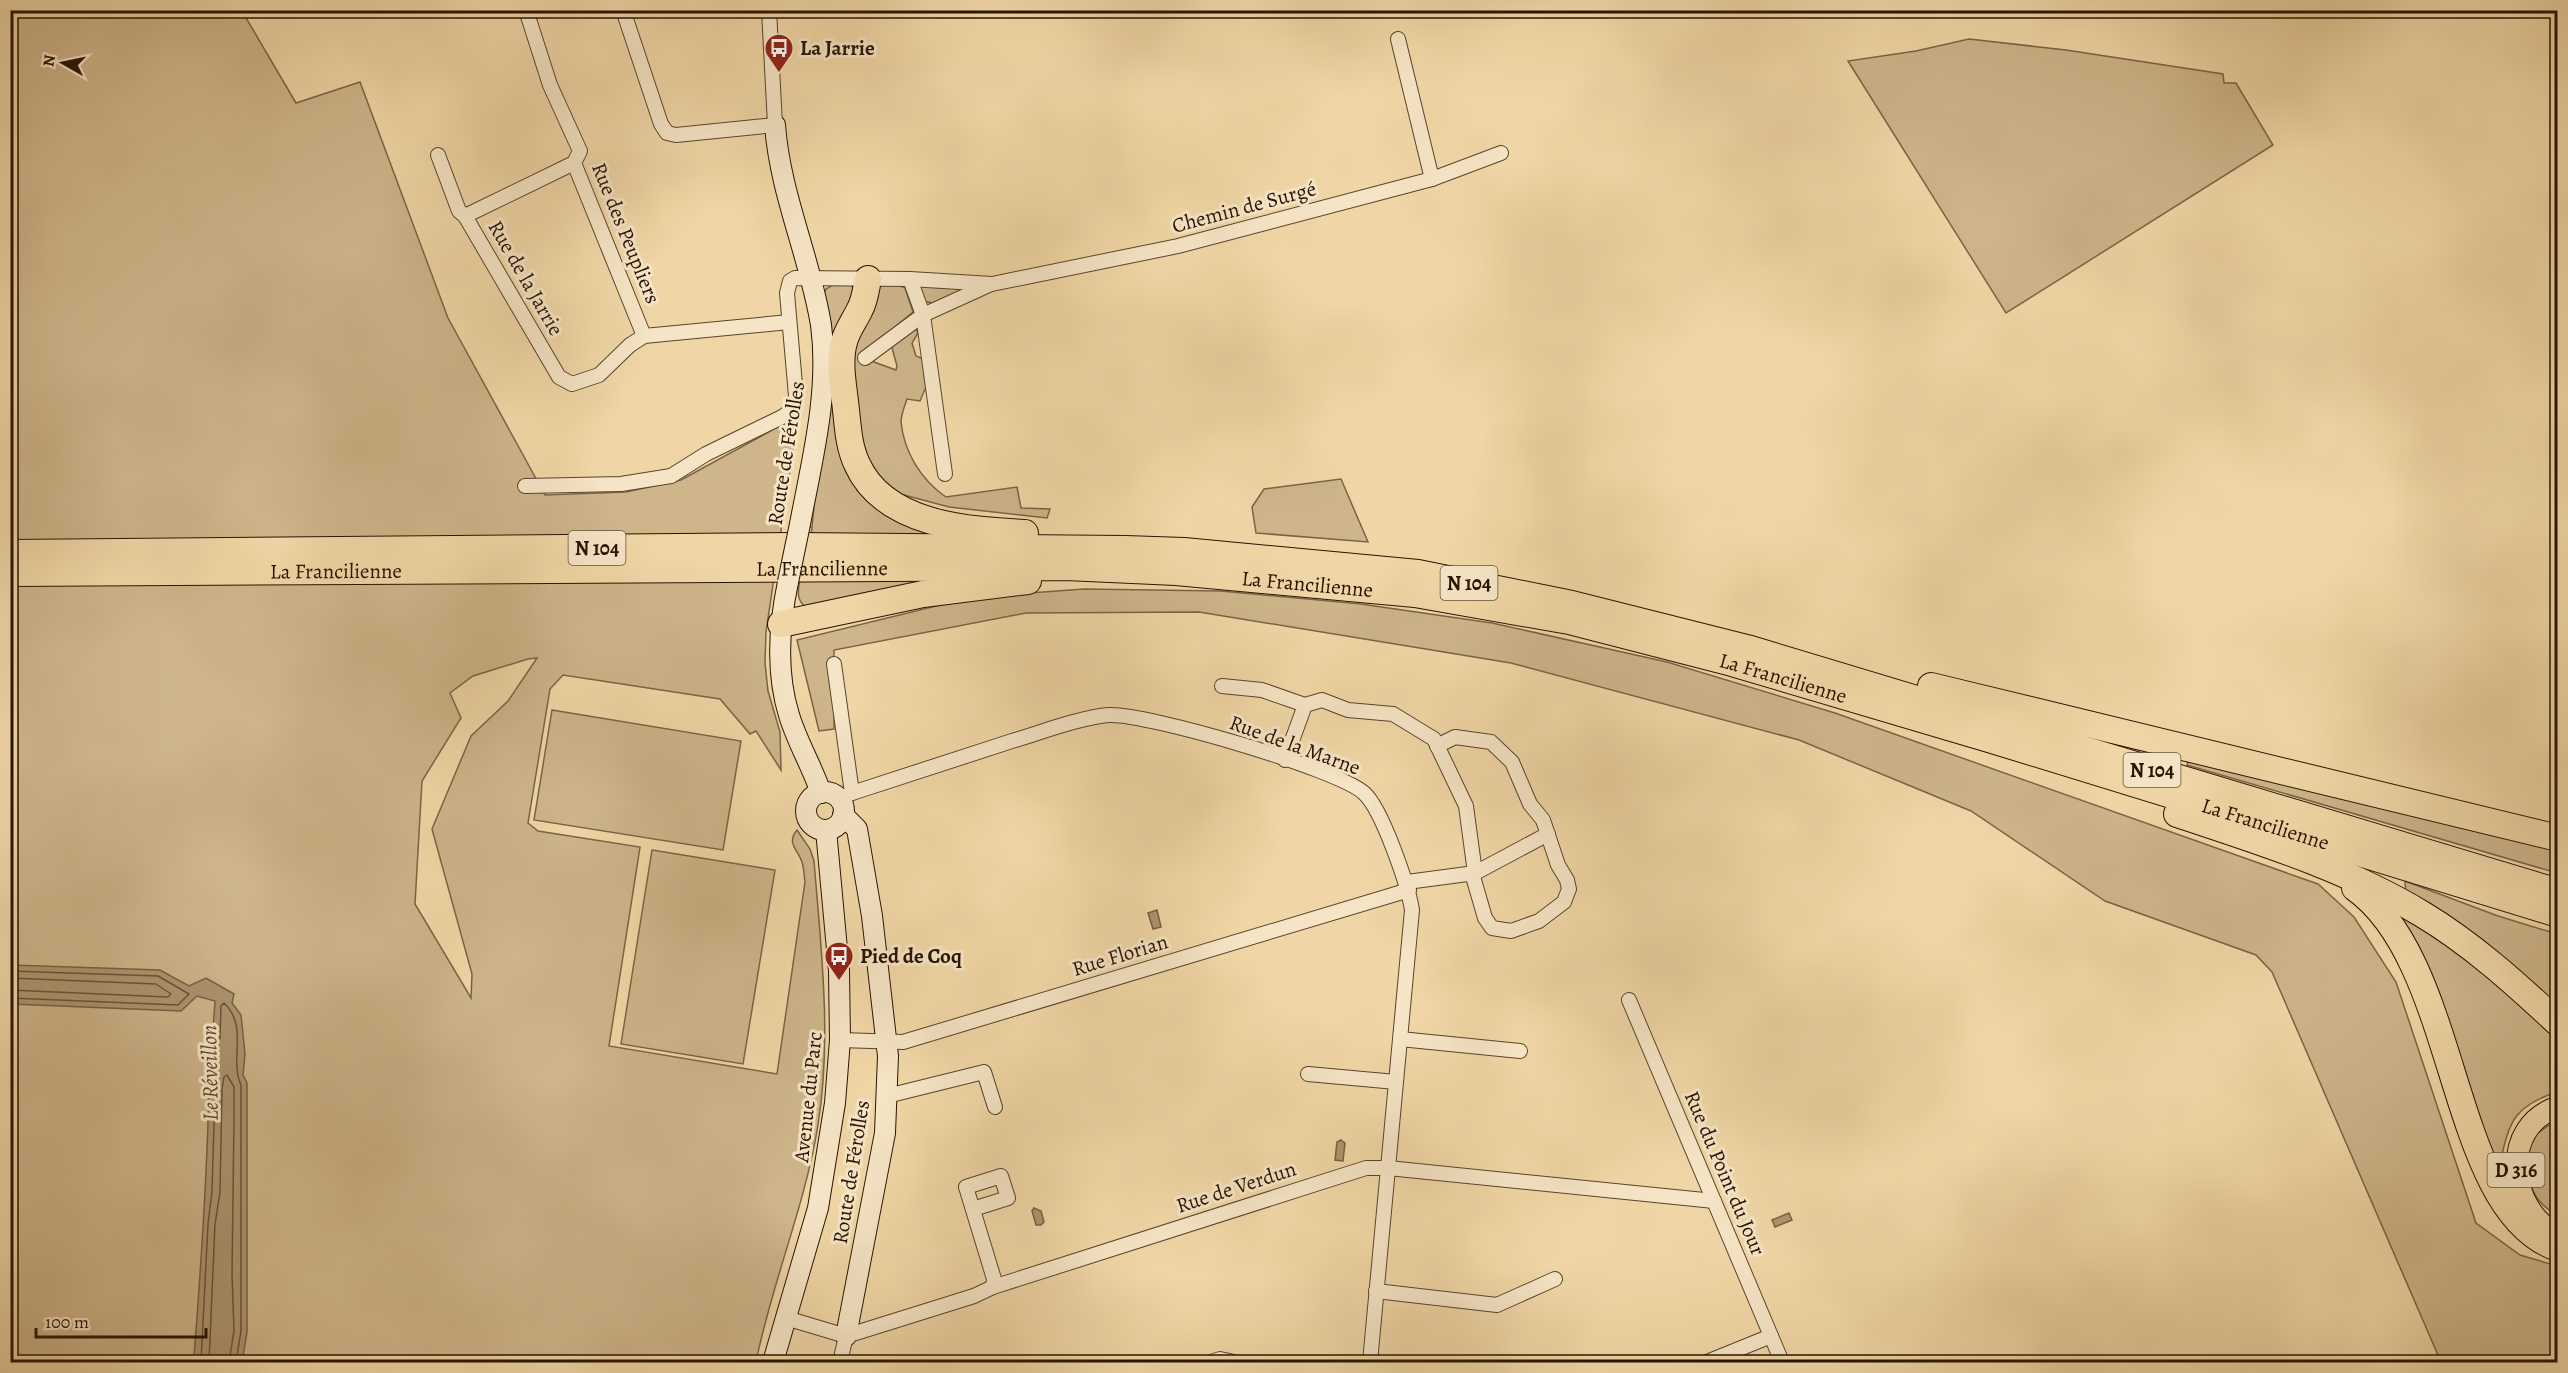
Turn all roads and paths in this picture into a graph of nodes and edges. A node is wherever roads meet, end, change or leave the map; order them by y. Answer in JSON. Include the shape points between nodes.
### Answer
{"nodes":[{"id":1,"x":526,"y":10,"type":"edge"},
{"id":2,"x":623,"y":10,"type":"edge"},
{"id":3,"x":769,"y":10,"type":"edge"},
{"id":4,"x":1398,"y":39,"type":"dead end"},
{"id":5,"x":775,"y":125,"type":"junction"},
{"id":6,"x":1502,"y":153,"type":"dead end"},
{"id":7,"x":438,"y":155,"type":"dead end"},
{"id":8,"x":574,"y":163,"type":"junction"},
{"id":9,"x":1432,"y":179,"type":"junction"},
{"id":10,"x":465,"y":216,"type":"junction"},
{"id":11,"x":809,"y":277,"type":"junction"},
{"id":12,"x":868,"y":279,"type":"junction"},
{"id":13,"x":910,"y":279,"type":"junction"},
{"id":14,"x":992,"y":284,"type":"junction"},
{"id":15,"x":923,"y":315,"type":"junction"},
{"id":16,"x":789,"y":322,"type":"junction"},
{"id":17,"x":644,"y":336,"type":"junction"},
{"id":18,"x":865,"y":358,"type":"dead end"},
{"id":19,"x":945,"y":474,"type":"dead end"},
{"id":20,"x":525,"y":486,"type":"dead end"},
{"id":21,"x":10,"y":553,"type":"edge"},
{"id":22,"x":1180,"y":561,"type":"junction"},
{"id":23,"x":10,"y":573,"type":"edge"},
{"id":24,"x":781,"y":624,"type":"junction"},
{"id":25,"x":1747,"y":648,"type":"junction"},
{"id":26,"x":834,"y":664,"type":"dead end"},
{"id":27,"x":1221,"y":686,"type":"dead end"},
{"id":28,"x":1305,"y":705,"type":"junction"},
{"id":29,"x":1989,"y":739,"type":"junction"},
{"id":30,"x":1437,"y":746,"type":"junction"},
{"id":31,"x":1285,"y":760,"type":"junction"},
{"id":32,"x":839,"y":800,"type":"junction"},
{"id":33,"x":826,"y":830,"type":"junction"},
{"id":34,"x":1548,"y":834,"type":"junction"},
{"id":35,"x":2558,"y":838,"type":"edge"},
{"id":36,"x":2323,"y":866,"type":"junction"},
{"id":37,"x":1474,"y":873,"type":"junction"},
{"id":38,"x":1408,"y":886,"type":"junction"},
{"id":39,"x":2558,"y":892,"type":"edge"},
{"id":40,"x":2558,"y":914,"type":"edge"},
{"id":41,"x":1629,"y":1000,"type":"dead end"},
{"id":42,"x":2558,"y":1023,"type":"edge"},
{"id":43,"x":840,"y":1040,"type":"junction"},
{"id":44,"x":1400,"y":1040,"type":"junction"},
{"id":45,"x":887,"y":1041,"type":"junction"},
{"id":46,"x":1520,"y":1051,"type":"dead end"},
{"id":47,"x":1308,"y":1074,"type":"dead end"},
{"id":48,"x":1396,"y":1082,"type":"junction"},
{"id":49,"x":887,"y":1096,"type":"junction"},
{"id":50,"x":995,"y":1107,"type":"dead end"},
{"id":51,"x":2558,"y":1107,"type":"edge"},
{"id":52,"x":1388,"y":1168,"type":"junction"},
{"id":53,"x":1714,"y":1201,"type":"junction"},
{"id":54,"x":974,"y":1209,"type":"dead end"},
{"id":55,"x":2558,"y":1235,"type":"edge"},
{"id":56,"x":2558,"y":1248,"type":"edge"},
{"id":57,"x":1556,"y":1279,"type":"dead end"},
{"id":58,"x":993,"y":1287,"type":"junction"},
{"id":59,"x":1376,"y":1291,"type":"junction"},
{"id":60,"x":786,"y":1318,"type":"junction"},
{"id":61,"x":846,"y":1336,"type":"junction"},
{"id":62,"x":1771,"y":1336,"type":"junction"},
{"id":63,"x":774,"y":1362,"type":"edge"},
{"id":64,"x":840,"y":1362,"type":"edge"},
{"id":65,"x":1211,"y":1362,"type":"edge"},
{"id":66,"x":1234,"y":1362,"type":"edge"},
{"id":67,"x":1370,"y":1362,"type":"edge"},
{"id":68,"x":1707,"y":1362,"type":"edge"},
{"id":69,"x":1782,"y":1362,"type":"edge"}],
"edges":[{"from":1,"to":8,"type":"street","name":"Rue des Peupliers","via":[[550,85],[580,152]]},
{"from":2,"to":5,"type":"street","via":[[666,133]]},
{"from":3,"to":5,"type":"street","name":"Route de Férolles"},
{"from":4,"to":9,"type":"street"},
{"from":5,"to":11,"type":"street","name":"Route de Férolles","via":[[787,198]]},
{"from":6,"to":9,"type":"street","name":"Chemin de Surgé"},
{"from":7,"to":10,"type":"street","via":[[459,211]]},
{"from":8,"to":10,"type":"street","name":"Rue de la Jarrie"},
{"from":8,"to":17,"type":"street","name":"Rue des Peupliers"},
{"from":9,"to":14,"type":"street","name":"Chemin de Surgé","via":[[1178,246]]},
{"from":10,"to":17,"type":"street","name":"Rue de la Jarrie","via":[[560,377],[572,384],[599,375]]},
{"from":11,"to":12,"type":"street","name":"Chemin de Surgé"},
{"from":11,"to":16,"type":"street","via":[[790,281]]},
{"from":11,"to":24,"type":"street","name":"Route de Férolles","bridge":true,"via":[[821,326],[818,434]]},
{"from":12,"to":13,"type":"street","name":"Chemin de Surgé"},
{"from":12,"to":22,"type":"highway","via":[[862,304],[843,343],[842,373],[853,454],[865,478],[879,494],[903,510],[945,523],[1007,532],[1156,541]]},
{"from":13,"to":14,"type":"street","name":"Chemin de Surgé"},
{"from":13,"to":15,"type":"street"},
{"from":14,"to":15,"type":"street","name":"Chemin de Surgé"},
{"from":15,"to":18,"type":"street","name":"Chemin de Surgé"},
{"from":15,"to":19,"type":"street"},
{"from":16,"to":17,"type":"street","name":"Rue des Peupliers"},
{"from":16,"to":20,"type":"street","via":[[796,396],[793,408],[784,416],[706,454],[671,476],[621,484]]},
{"from":21,"to":22,"type":"highway","name":"La Francilienne","number":"N 104","via":[[795,546]]},
{"from":22,"to":23,"type":"highway","name":"La Francilienne","number":"N 104","via":[[1066,567]]},
{"from":22,"to":24,"type":"highway","via":[[1129,579],[1048,579],[923,594]]},
{"from":22,"to":25,"type":"highway","name":"La Francilienne","number":"N 104","via":[[1418,573],[1572,604]]},
{"from":22,"to":29,"type":"highway","name":"La Francilienne","number":"N 104","via":[[1415,594],[1569,621],[1732,663]]},
{"from":24,"to":32,"type":"street","name":"Route de Férolles","via":[[781,660],[789,716]]},
{"from":25,"to":35,"type":"highway","via":[[1770,645]]},
{"from":25,"to":39,"type":"highway","name":"La Francilienne","number":"N 104"},
{"from":26,"to":32,"type":"street","name":"Route de Férolles"},
{"from":27,"to":28,"type":"street","via":[[1262,690]]},
{"from":28,"to":30,"type":"street","via":[[1322,700],[1348,710],[1393,714],[1434,739]]},
{"from":28,"to":31,"type":"street"},
{"from":29,"to":36,"type":"highway","via":[[2011,759]]},
{"from":29,"to":40,"type":"highway","name":"La Francilienne","number":"N 104"},
{"from":30,"to":34,"type":"street","via":[[1455,737],[1491,742],[1512,762]]},
{"from":30,"to":37,"type":"street","via":[[1467,807]]},
{"from":31,"to":32,"type":"street","name":"Rue de la Marne","via":[[1173,724],[1109,715],[1034,734]]},
{"from":31,"to":38,"type":"street","name":"Rue de la Marne","via":[[1364,793],[1375,809]]},
{"from":32,"to":33,"type":"street","via":[[837,826]]},
{"from":32,"to":33,"type":"street","via":[[811,798],[806,813],[815,828]]},
{"from":32,"to":45,"type":"street","name":"Route de Férolles","via":[[857,829]]},
{"from":33,"to":43,"type":"street","name":"Avenue du Parc","via":[[839,971]]},
{"from":34,"to":37,"type":"street"},
{"from":34,"to":37,"type":"street","via":[[1569,889],[1564,902],[1539,921],[1511,931],[1492,928],[1485,918]]},
{"from":36,"to":42,"type":"highway","via":[[2424,915],[2500,970]]},
{"from":36,"to":56,"type":"highway","via":[[2373,902],[2406,947],[2491,1180],[2530,1233]]},
{"from":37,"to":38,"type":"street","name":"Rue Florian"},
{"from":38,"to":44,"type":"street","name":"Rue de la Marne","via":[[1412,910]]},
{"from":38,"to":45,"type":"street","name":"Rue Florian","via":[[903,1042]]},
{"from":41,"to":53,"type":"street","name":"Rue du Point du Jour"},
{"from":43,"to":45,"type":"street","name":"Rue Florian"},
{"from":43,"to":60,"type":"street","name":"Avenue du Parc","via":[[835,1104],[818,1208]]},
{"from":44,"to":46,"type":"street"},
{"from":44,"to":48,"type":"street","name":"Rue de la Marne"},
{"from":45,"to":49,"type":"street","name":"Route de Férolles"},
{"from":47,"to":48,"type":"street"},
{"from":48,"to":52,"type":"street","name":"Rue de la Marne"},
{"from":49,"to":50,"type":"street","via":[[984,1072]]},
{"from":49,"to":61,"type":"street","name":"Route de Férolles","via":[[877,1183]]},
{"from":51,"to":55,"type":"main road","number":"D 316","via":[[2532,1124],[2518,1150],[2516,1168],[2520,1193],[2531,1214]]},
{"from":52,"to":53,"type":"street","name":"Rue de Verdun"},
{"from":52,"to":58,"type":"street","name":"Rue de Verdun","via":[[1350,1172]]},
{"from":52,"to":59,"type":"street","name":"Rue de la Marne"},
{"from":53,"to":62,"type":"street","name":"Rue du Point du Jour"},
{"from":54,"to":58,"type":"street"},
{"from":57,"to":59,"type":"street","via":[[1497,1305]]},
{"from":58,"to":61,"type":"street","name":"Rue de Verdun","via":[[964,1300]]},
{"from":59,"to":67,"type":"street","name":"Rue de la Marne"},
{"from":60,"to":61,"type":"street"},
{"from":60,"to":63,"type":"street","name":"Avenue du Parc"},
{"from":61,"to":64,"type":"street","name":"Route de Férolles"},
{"from":62,"to":68,"type":"street"},
{"from":62,"to":69,"type":"street","name":"Rue du Point du Jour"},
{"from":65,"to":66,"type":"street"}]}
